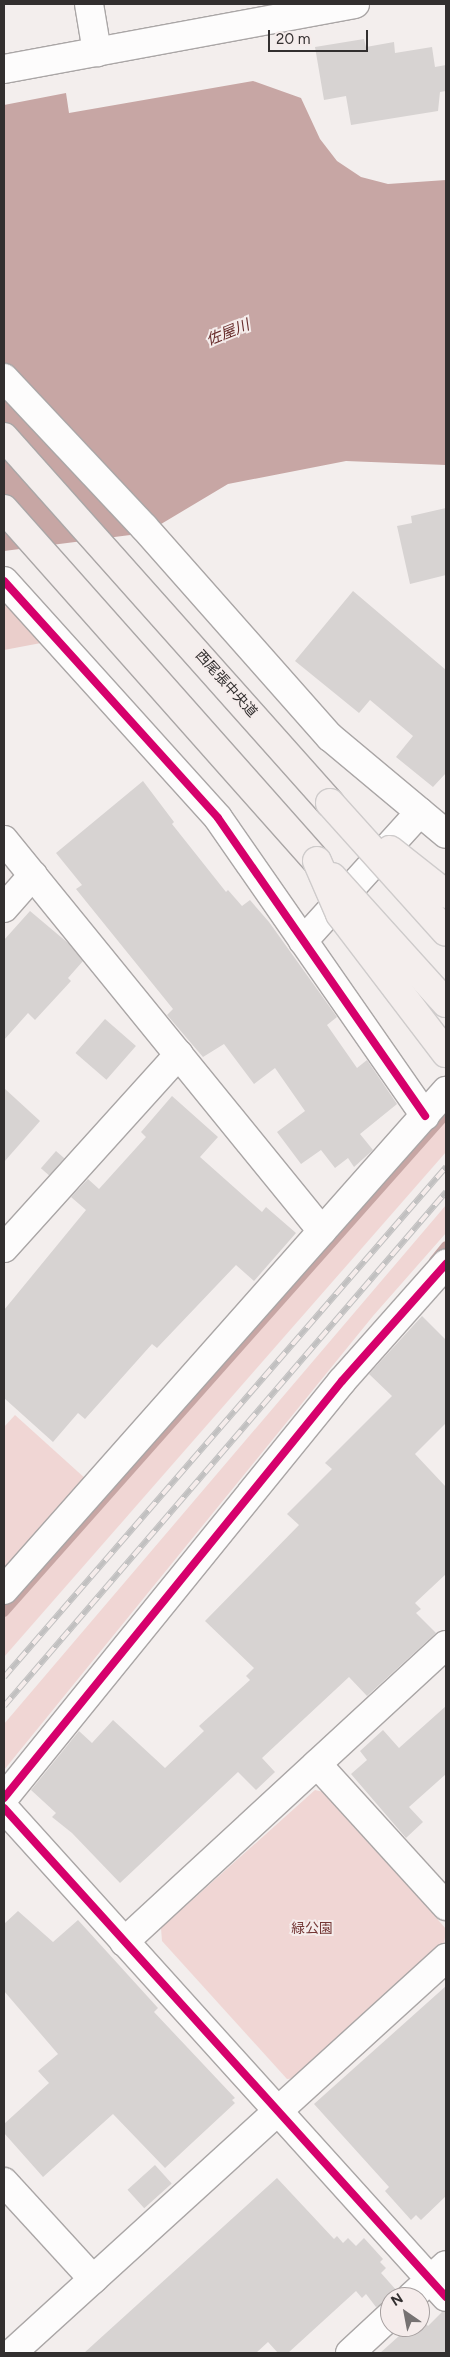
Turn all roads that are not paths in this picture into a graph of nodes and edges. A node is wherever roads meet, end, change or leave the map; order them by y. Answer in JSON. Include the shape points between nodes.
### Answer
{"nodes":[{"id":1,"x":89,"y":4,"type":"edge"},
{"id":2,"x":355,"y":4,"type":"edge"},
{"id":3,"x":97,"y":52,"type":"junction"},
{"id":4,"x":4,"y":69,"type":"edge"},
{"id":5,"x":4,"y":378,"type":"edge"},
{"id":6,"x":4,"y":437,"type":"edge"},
{"id":7,"x":4,"y":509,"type":"edge"},
{"id":8,"x":4,"y":581,"type":"edge"},
{"id":9,"x":330,"y":803,"type":"junction"},
{"id":10,"x":420,"y":812,"type":"junction"},
{"id":11,"x":446,"y":834,"type":"edge"},
{"id":12,"x":4,"y":840,"type":"edge"},
{"id":13,"x":317,"y":861,"type":"junction"},
{"id":14,"x":33,"y":875,"type":"junction"},
{"id":15,"x":446,"y":894,"type":"edge"},
{"id":16,"x":4,"y":908,"type":"edge"},
{"id":17,"x":446,"y":932,"type":"edge"},
{"id":18,"x":303,"y":941,"type":"junction"},
{"id":19,"x":446,"y":1004,"type":"edge"},
{"id":20,"x":446,"y":1053,"type":"edge"},
{"id":21,"x":178,"y":1054,"type":"junction"},
{"id":22,"x":446,"y":1091,"type":"edge"},
{"id":23,"x":425,"y":1116,"type":"junction"},
{"id":24,"x":322,"y":1231,"type":"junction"},
{"id":25,"x":4,"y":1248,"type":"edge"},
{"id":26,"x":446,"y":1264,"type":"edge"},
{"id":27,"x":4,"y":1590,"type":"edge"},
{"id":28,"x":446,"y":1645,"type":"edge"},
{"id":29,"x":317,"y":1764,"type":"junction"},
{"id":30,"x":4,"y":1798,"type":"edge"},
{"id":31,"x":4,"y":1808,"type":"edge"},
{"id":32,"x":446,"y":1906,"type":"edge"},
{"id":33,"x":124,"y":1942,"type":"junction"},
{"id":34,"x":446,"y":1958,"type":"edge"},
{"id":35,"x":278,"y":2111,"type":"junction"},
{"id":36,"x":4,"y":2182,"type":"edge"},
{"id":37,"x":93,"y":2279,"type":"junction"},
{"id":38,"x":434,"y":2284,"type":"edge"},
{"id":39,"x":380,"y":2325,"type":"edge"},
{"id":40,"x":12,"y":2353,"type":"edge"},
{"id":41,"x":350,"y":2353,"type":"edge"}],
"edges":[{"from":1,"to":3,"type":"street"},
{"from":2,"to":3,"type":"street"},
{"from":3,"to":4,"type":"street"},
{"from":5,"to":10,"type":"street","via":[[144,527],[330,737]]},
{"from":6,"to":9,"type":"main road","name":"西尾張中央道"},
{"from":7,"to":13,"type":"main road"},
{"from":8,"to":18,"type":"street","via":[[218,818]]},
{"from":9,"to":15,"type":"main road","bridge":true},
{"from":9,"to":17,"type":"main road","name":"西尾張中央道","bridge":true},
{"from":10,"to":11,"type":"street"},
{"from":10,"to":18,"type":"street"},
{"from":12,"to":14,"type":"street"},
{"from":13,"to":19,"type":"main road","bridge":true},
{"from":13,"to":20,"type":"main road","bridge":true,"via":[[340,914]]},
{"from":14,"to":16,"type":"street"},
{"from":14,"to":21,"type":"street"},
{"from":18,"to":23,"type":"street"},
{"from":21,"to":24,"type":"street"},
{"from":21,"to":25,"type":"street"},
{"from":22,"to":23,"type":"street"},
{"from":23,"to":24,"type":"street"},
{"from":24,"to":27,"type":"street"},
{"from":26,"to":30,"type":"street","via":[[342,1381]]},
{"from":28,"to":29,"type":"street"},
{"from":29,"to":32,"type":"street"},
{"from":29,"to":33,"type":"street"},
{"from":31,"to":33,"type":"street"},
{"from":33,"to":35,"type":"street"},
{"from":34,"to":35,"type":"street"},
{"from":35,"to":37,"type":"street"},
{"from":35,"to":38,"type":"street"},
{"from":36,"to":37,"type":"street"},
{"from":37,"to":40,"type":"street"},
{"from":39,"to":41,"type":"street"}]}
